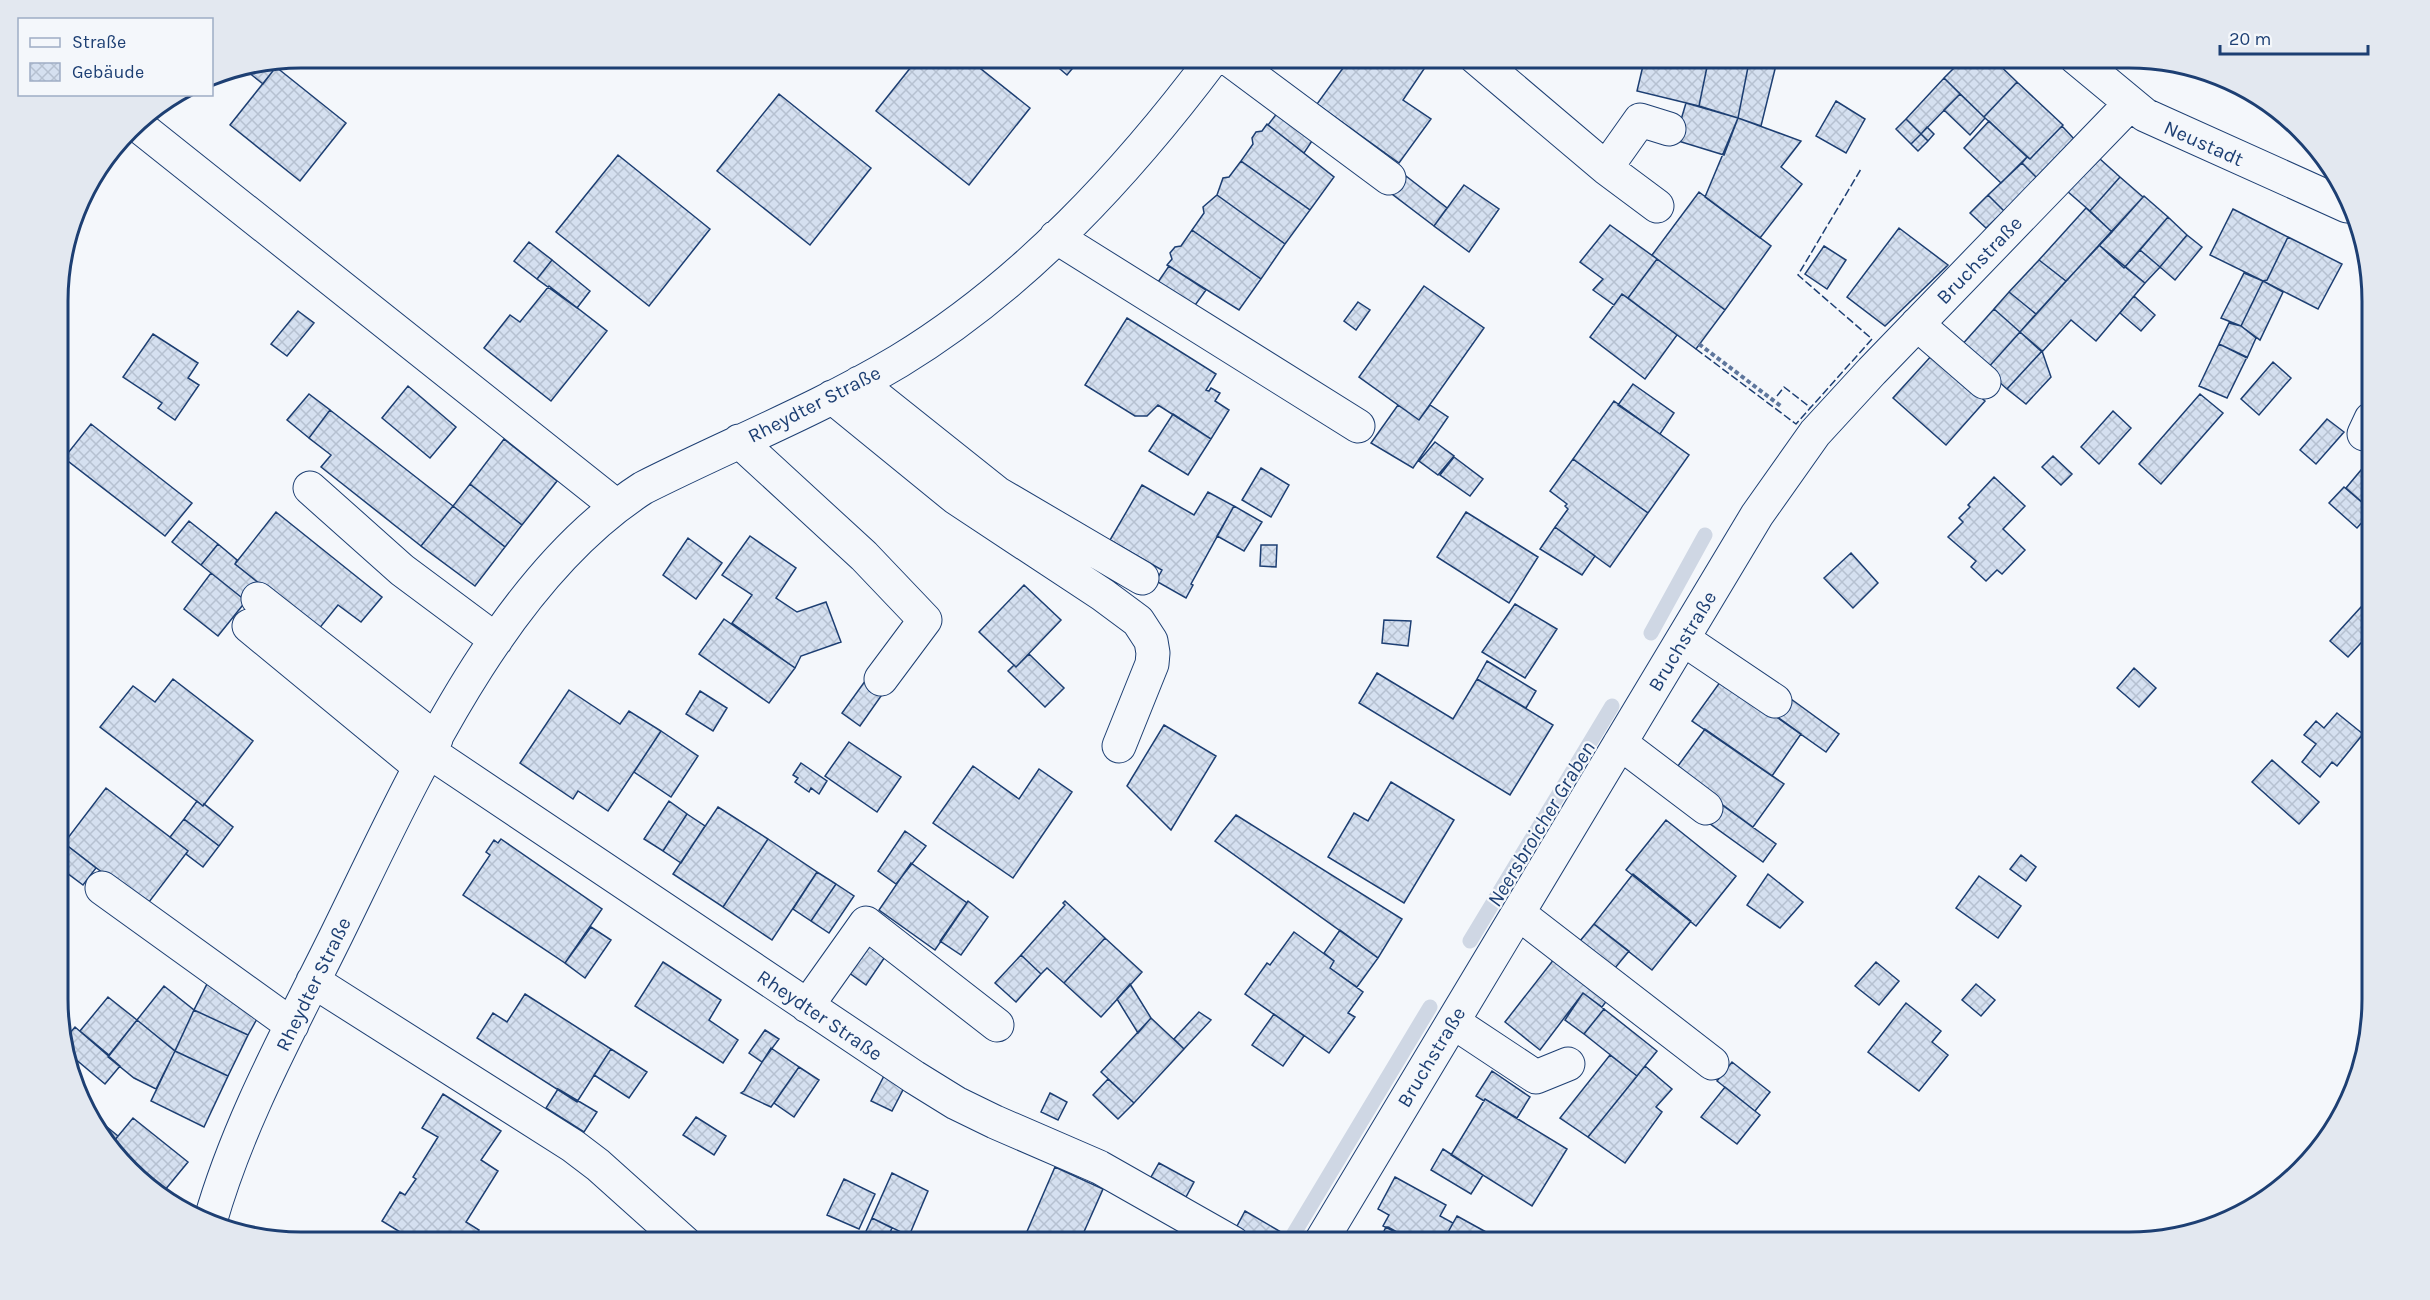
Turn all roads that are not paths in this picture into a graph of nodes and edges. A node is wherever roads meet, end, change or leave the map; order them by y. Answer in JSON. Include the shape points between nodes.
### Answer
{"nodes":[{"id":1,"x":1205,"y":68,"type":"edge"},
{"id":2,"x":1241,"y":68,"type":"edge"},
{"id":3,"x":1487,"y":68,"type":"edge"},
{"id":4,"x":2088,"y":68,"type":"edge"},
{"id":5,"x":2130,"y":104,"type":"junction"},
{"id":6,"x":143,"y":129,"type":"edge"},
{"id":7,"x":1669,"y":129,"type":"dead end"},
{"id":8,"x":1606,"y":168,"type":"junction"},
{"id":9,"x":1389,"y":178,"type":"dead end"},
{"id":10,"x":2341,"y":203,"type":"edge"},
{"id":11,"x":1657,"y":206,"type":"dead end"},
{"id":12,"x":1056,"y":237,"type":"junction"},
{"id":13,"x":1917,"y":324,"type":"junction"},
{"id":14,"x":1984,"y":382,"type":"dead end"},
{"id":15,"x":846,"y":390,"type":"junction"},
{"id":16,"x":1358,"y":426,"type":"dead end"},
{"id":17,"x":740,"y":441,"type":"junction"},
{"id":18,"x":310,"y":488,"type":"dead end"},
{"id":19,"x":615,"y":506,"type":"junction"},
{"id":20,"x":1142,"y":578,"type":"dead end"},
{"id":21,"x":254,"y":612,"type":"dead end"},
{"id":22,"x":1683,"y":639,"type":"junction"},
{"id":23,"x":496,"y":640,"type":"junction"},
{"id":24,"x":881,"y":679,"type":"dead end"},
{"id":25,"x":1775,"y":701,"type":"dead end"},
{"id":26,"x":1620,"y":743,"type":"junction"},
{"id":27,"x":1119,"y":746,"type":"dead end"},
{"id":28,"x":428,"y":752,"type":"junction"},
{"id":29,"x":1706,"y":808,"type":"dead end"},
{"id":30,"x":102,"y":888,"type":"dead end"},
{"id":31,"x":1518,"y":913,"type":"junction"},
{"id":32,"x":313,"y":981,"type":"junction"},
{"id":33,"x":807,"y":1006,"type":"junction"},
{"id":34,"x":1453,"y":1022,"type":"junction"},
{"id":35,"x":292,"y":1025,"type":"junction"},
{"id":36,"x":997,"y":1025,"type":"dead end"},
{"id":37,"x":1712,"y":1063,"type":"dead end"},
{"id":38,"x":1568,"y":1064,"type":"dead end"},
{"id":39,"x":212,"y":1215,"type":"edge"},
{"id":40,"x":673,"y":1232,"type":"edge"},
{"id":41,"x":1214,"y":1232,"type":"edge"},
{"id":42,"x":1327,"y":1232,"type":"edge"}],
"edges":[{"from":1,"to":12,"type":"street","name":"Rheydter Straße","via":[[1162,124]]},
{"from":2,"to":9,"type":"street"},
{"from":3,"to":8,"type":"street"},
{"from":4,"to":5,"type":"street","name":"Neustadt"},
{"from":5,"to":10,"type":"street","name":"Neustadt","via":[[2178,131]]},
{"from":5,"to":13,"type":"street","name":"Bruchstraße"},
{"from":6,"to":19,"type":"street"},
{"from":7,"to":8,"type":"street","via":[[1640,120]]},
{"from":8,"to":11,"type":"street"},
{"from":12,"to":15,"type":"street","name":"Rheydter Straße","via":[[944,331]]},
{"from":12,"to":16,"type":"street"},
{"from":13,"to":14,"type":"street"},
{"from":13,"to":22,"type":"street","name":"Bruchstraße","via":[[1815,433],[1757,515]]},
{"from":15,"to":17,"type":"street","name":"Rheydter Straße"},
{"from":15,"to":20,"type":"street","via":[[997,493]]},
{"from":15,"to":27,"type":"street","via":[[956,498],[1112,601],[1146,630],[1151,641],[1152,664]]},
{"from":17,"to":19,"type":"street","name":"Rheydter Straße","via":[[643,488]]},
{"from":17,"to":24,"type":"street","via":[[864,556],[925,620]]},
{"from":18,"to":23,"type":"street","via":[[402,570]]},
{"from":19,"to":23,"type":"street","name":"Rheydter Straße","via":[[571,547]]},
{"from":21,"to":28,"type":"street"},
{"from":22,"to":25,"type":"street"},
{"from":22,"to":26,"type":"street","name":"Bruchstraße"},
{"from":23,"to":28,"type":"street","name":"Rheydter Straße"},
{"from":26,"to":29,"type":"street"},
{"from":26,"to":31,"type":"street","name":"Bruchstraße"},
{"from":28,"to":32,"type":"street","name":"Rheydter Straße"},
{"from":28,"to":33,"type":"street","name":"Rheydter Straße"},
{"from":30,"to":35,"type":"street"},
{"from":31,"to":34,"type":"street","name":"Bruchstraße"},
{"from":31,"to":37,"type":"street"},
{"from":32,"to":35,"type":"street","name":"Rheydter Straße"},
{"from":32,"to":40,"type":"street","via":[[565,1140]]},
{"from":33,"to":36,"type":"street","via":[[866,923]]},
{"from":33,"to":41,"type":"street","name":"Rheydter Straße","via":[[957,1103],[1099,1167]]},
{"from":34,"to":38,"type":"street","via":[[1536,1077]]},
{"from":34,"to":42,"type":"street","name":"Bruchstraße"},
{"from":35,"to":39,"type":"street","name":"Rheydter Straße","via":[[252,1111]]}]}
